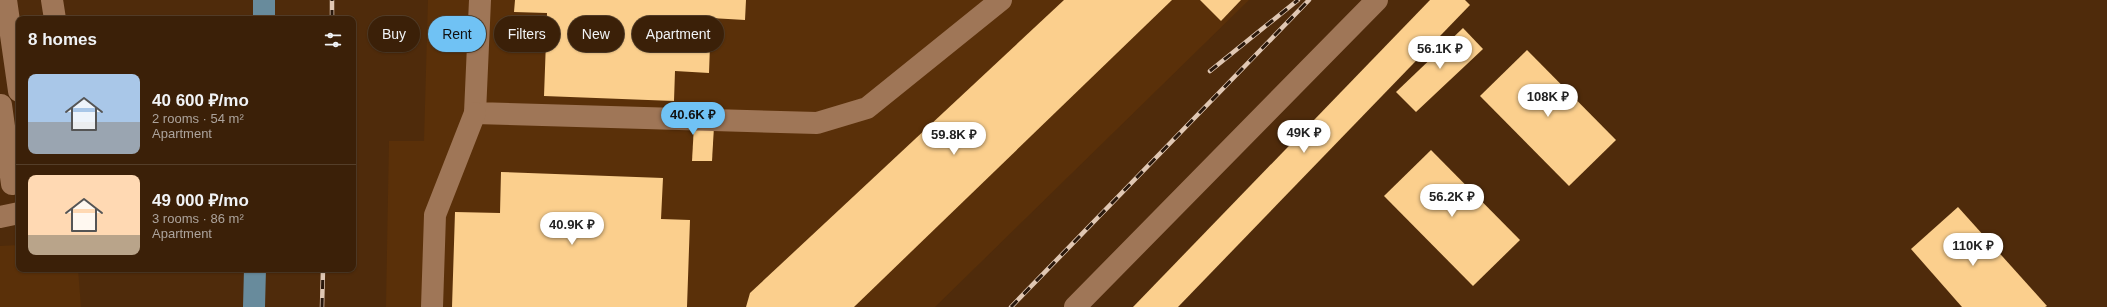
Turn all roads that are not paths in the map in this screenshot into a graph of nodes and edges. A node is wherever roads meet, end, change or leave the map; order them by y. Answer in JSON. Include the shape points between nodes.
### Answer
{"nodes":[{"id":1,"x":6,"y":0,"type":"edge"},
{"id":2,"x":52,"y":0,"type":"edge"},
{"id":3,"x":264,"y":0,"type":"edge"},
{"id":4,"x":480,"y":0,"type":"edge"},
{"id":5,"x":1001,"y":0,"type":"edge"},
{"id":6,"x":1377,"y":0,"type":"edge"},
{"id":7,"x":55,"y":16,"type":"edge"},
{"id":8,"x":264,"y":16,"type":"edge"},
{"id":9,"x":16,"y":70,"type":"edge"},
{"id":10,"x":7,"y":104,"type":"edge"},
{"id":11,"x":475,"y":113,"type":"junction"},
{"id":12,"x":12,"y":184,"type":"dead end"},
{"id":13,"x":16,"y":214,"type":"edge"},
{"id":14,"x":0,"y":217,"type":"edge"},
{"id":15,"x":255,"y":272,"type":"edge"},
{"id":16,"x":254,"y":307,"type":"edge"},
{"id":17,"x":432,"y":307,"type":"edge"},
{"id":18,"x":1075,"y":307,"type":"edge"}],
"edges":[{"from":1,"to":9,"type":"street"},
{"from":2,"to":7,"type":"street"},
{"from":3,"to":8,"type":"main road"},
{"from":4,"to":11,"type":"street"},
{"from":5,"to":11,"type":"street","via":[[867,108],[817,123]]},
{"from":6,"to":18,"type":"street"},
{"from":10,"to":12,"type":"street"},
{"from":11,"to":17,"type":"street","via":[[435,216]]},
{"from":13,"to":14,"type":"street"},
{"from":15,"to":16,"type":"main road"}]}
